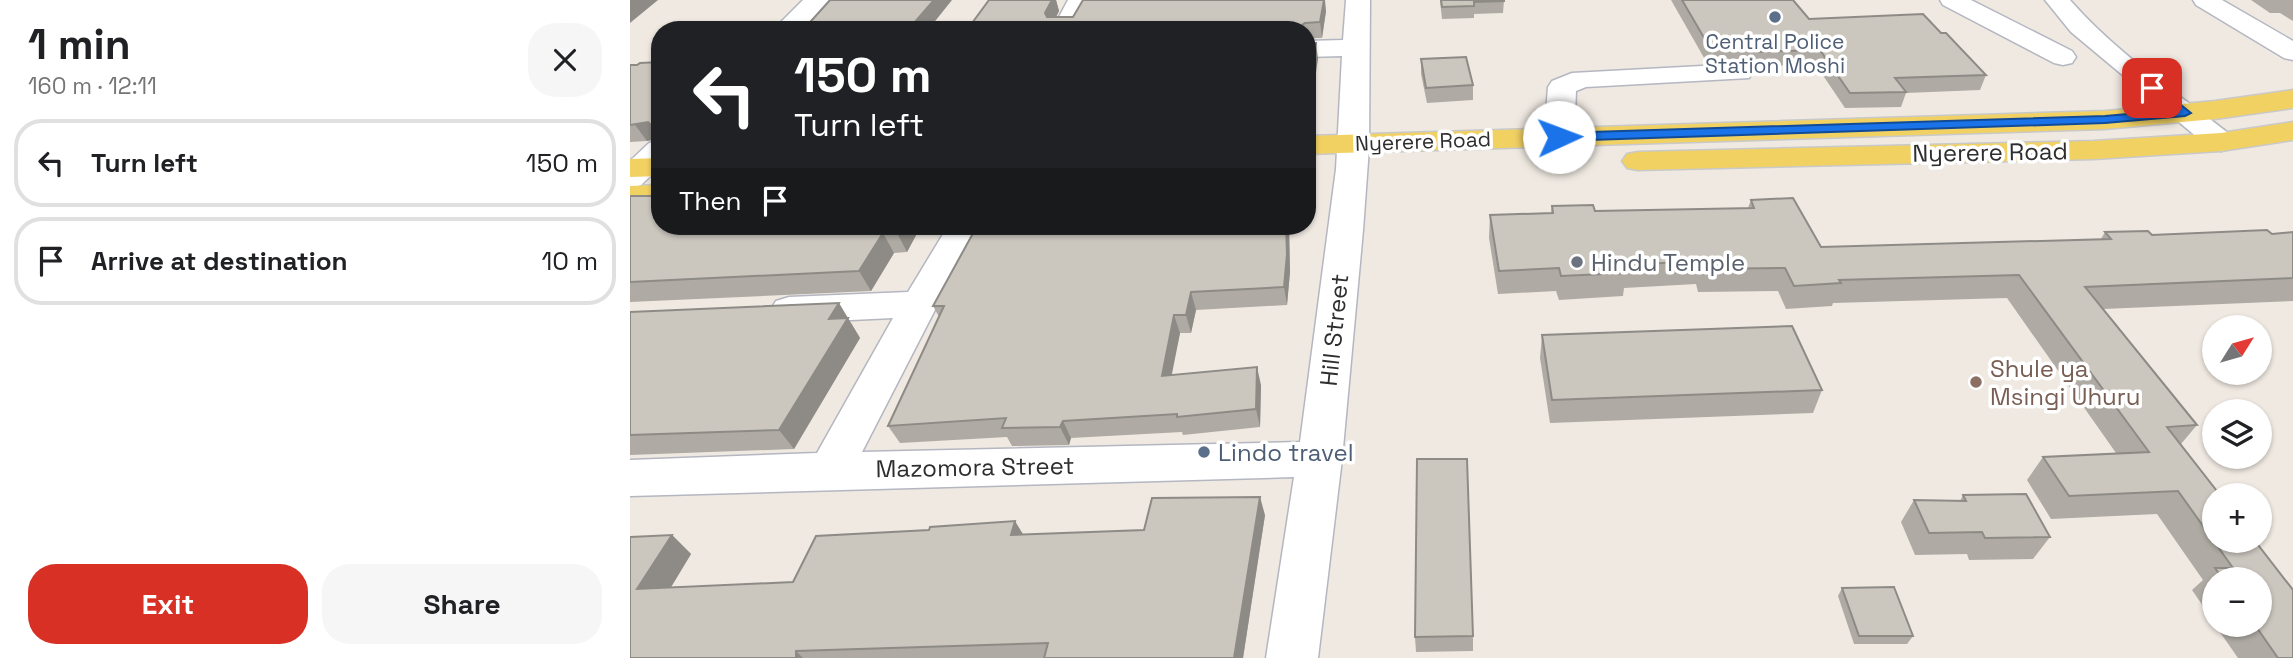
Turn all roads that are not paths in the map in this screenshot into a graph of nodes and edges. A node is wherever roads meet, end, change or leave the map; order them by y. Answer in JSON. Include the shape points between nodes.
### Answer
{"nodes":[{"id":1,"x":923,"y":0,"type":"edge"},
{"id":2,"x":1080,"y":0,"type":"edge"},
{"id":3,"x":1358,"y":0,"type":"edge"},
{"id":4,"x":1952,"y":0,"type":"edge"},
{"id":5,"x":2057,"y":0,"type":"edge"},
{"id":6,"x":2205,"y":0,"type":"edge"},
{"id":7,"x":815,"y":2,"type":"edge"},
{"id":8,"x":795,"y":21,"type":"edge"},
{"id":9,"x":1070,"y":21,"type":"edge"},
{"id":10,"x":1353,"y":48,"type":"junction"},
{"id":11,"x":1316,"y":49,"type":"edge"},
{"id":12,"x":2293,"y":52,"type":"edge"},
{"id":13,"x":2063,"y":57,"type":"dead end"},
{"id":14,"x":1739,"y":72,"type":"dead end"},
{"id":15,"x":2293,"y":99,"type":"edge"},
{"id":16,"x":2185,"y":113,"type":"junction"},
{"id":17,"x":2293,"y":131,"type":"edge"},
{"id":18,"x":1559,"y":137,"type":"junction"},
{"id":19,"x":2221,"y":142,"type":"junction"},
{"id":20,"x":1316,"y":147,"type":"edge"},
{"id":21,"x":1352,"y":156,"type":"junction"},
{"id":22,"x":1316,"y":167,"type":"edge"},
{"id":23,"x":960,"y":235,"type":"edge"},
{"id":24,"x":919,"y":304,"type":"junction"},
{"id":25,"x":754,"y":312,"type":"edge"},
{"id":26,"x":1320,"y":459,"type":"junction"},
{"id":27,"x":830,"y":471,"type":"junction"},
{"id":28,"x":630,"y":478,"type":"edge"},
{"id":29,"x":1292,"y":658,"type":"edge"}],
"edges":[{"from":1,"to":7,"type":"street"},
{"from":2,"to":9,"type":"street"},
{"from":3,"to":10,"type":"street","name":"Hill Street"},
{"from":4,"to":13,"type":"street"},
{"from":5,"to":16,"type":"street","via":[[2111,54]]},
{"from":6,"to":12,"type":"street"},
{"from":7,"to":8,"type":"street"},
{"from":10,"to":11,"type":"street"},
{"from":10,"to":21,"type":"street","name":"Hill Street"},
{"from":14,"to":18,"type":"street","via":[[1582,79],[1562,88]]},
{"from":15,"to":16,"type":"main road","name":"Nyerere Road"},
{"from":16,"to":18,"type":"main road","name":"Nyerere Road"},
{"from":16,"to":19,"type":"street"},
{"from":17,"to":19,"type":"main road","name":"Nyerere Road"},
{"from":18,"to":21,"type":"main road","name":"Nyerere Road"},
{"from":19,"to":21,"type":"main road","name":"Nyerere Road","via":[[2094,149]]},
{"from":20,"to":21,"type":"main road","name":"Nyerere Road"},
{"from":21,"to":22,"type":"main road","name":"Nyerere Road"},
{"from":21,"to":26,"type":"street","name":"Hill Street"},
{"from":23,"to":24,"type":"street"},
{"from":24,"to":25,"type":"street"},
{"from":24,"to":27,"type":"street"},
{"from":26,"to":27,"type":"street","name":"Mazomora Street"},
{"from":26,"to":29,"type":"street","name":"Hill Street"},
{"from":27,"to":28,"type":"street","name":"Mazomora Street"}]}
